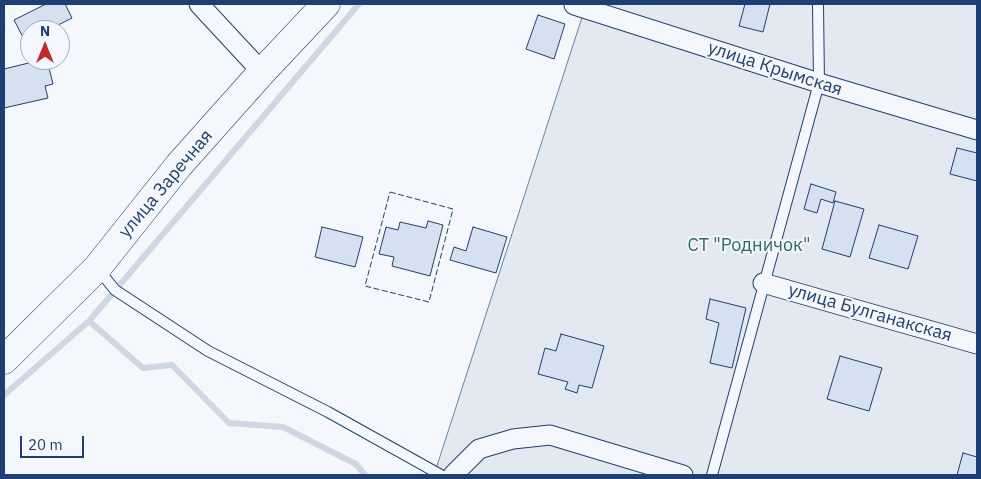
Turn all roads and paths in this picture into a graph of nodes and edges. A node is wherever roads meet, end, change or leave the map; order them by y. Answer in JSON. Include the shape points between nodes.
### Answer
{"nodes":[{"id":1,"x":199,"y":4,"type":"edge"},
{"id":2,"x":326,"y":4,"type":"edge"},
{"id":3,"x":818,"y":4,"type":"edge"},
{"id":4,"x":574,"y":5,"type":"edge"},
{"id":5,"x":262,"y":72,"type":"junction"},
{"id":6,"x":819,"y":83,"type":"junction"},
{"id":7,"x":977,"y":130,"type":"edge"},
{"id":8,"x":97,"y":268,"type":"junction"},
{"id":9,"x":763,"y":283,"type":"junction"},
{"id":10,"x":977,"y":344,"type":"edge"},
{"id":11,"x":4,"y":360,"type":"edge"},
{"id":12,"x":441,"y":475,"type":"edge"},
{"id":13,"x":453,"y":475,"type":"edge"},
{"id":14,"x":683,"y":475,"type":"edge"},
{"id":15,"x":712,"y":475,"type":"edge"}],
"edges":[{"from":1,"to":5,"type":"street"},
{"from":2,"to":5,"type":"street","name":"улица Заречная"},
{"from":3,"to":6,"type":"lane"},
{"from":4,"to":6,"type":"street","name":"улица Крымская"},
{"from":5,"to":8,"type":"street","name":"улица Заречная","via":[[180,165]]},
{"from":6,"to":7,"type":"street","name":"улица Крымская"},
{"from":6,"to":9,"type":"lane"},
{"from":8,"to":11,"type":"street","name":"улица Заречная"},
{"from":8,"to":12,"type":"lane","via":[[116,290],[208,351],[328,412]]},
{"from":9,"to":10,"type":"street","name":"улица Булганакская"},
{"from":9,"to":15,"type":"lane"},
{"from":13,"to":14,"type":"street","via":[[479,449],[513,439],[550,435]]}]}
